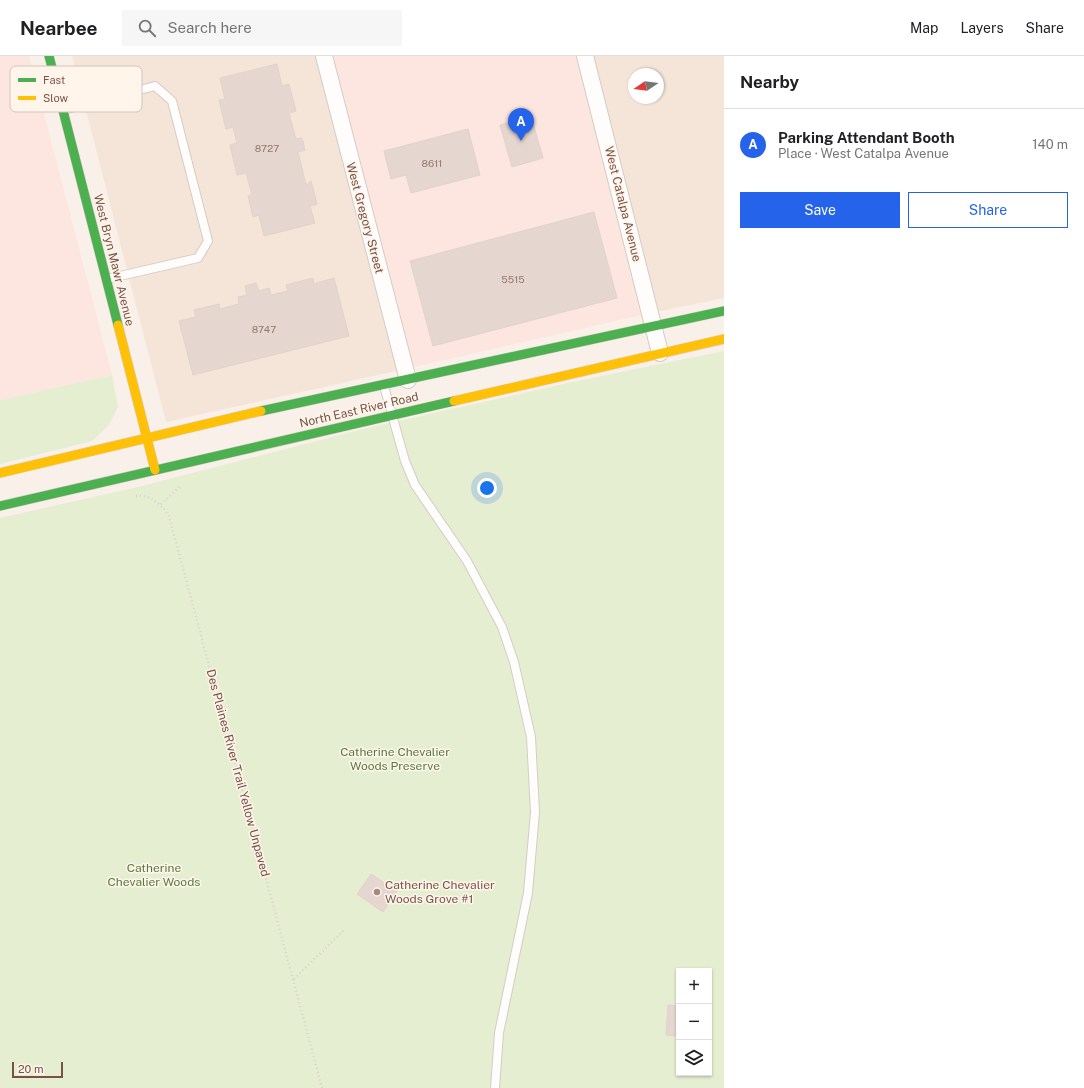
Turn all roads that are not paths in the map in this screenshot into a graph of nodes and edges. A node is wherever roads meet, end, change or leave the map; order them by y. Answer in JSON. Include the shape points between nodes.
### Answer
{"nodes":[{"id":1,"x":49,"y":56,"type":"edge"},
{"id":2,"x":324,"y":56,"type":"edge"},
{"id":3,"x":585,"y":56,"type":"edge"},
{"id":4,"x":52,"y":66,"type":"edge"},
{"id":5,"x":142,"y":89,"type":"edge"},
{"id":6,"x":64,"y":112,"type":"edge"},
{"id":7,"x":107,"y":279,"type":"junction"},
{"id":8,"x":724,"y":311,"type":"edge"},
{"id":9,"x":653,"y":326,"type":"junction"},
{"id":10,"x":724,"y":339,"type":"edge"},
{"id":11,"x":660,"y":353,"type":"junction"},
{"id":12,"x":408,"y":380,"type":"junction"},
{"id":13,"x":384,"y":385,"type":"junction"},
{"id":14,"x":392,"y":415,"type":"junction"},
{"id":15,"x":147,"y":438,"type":"junction"},
{"id":16,"x":155,"y":470,"type":"junction"},
{"id":17,"x":0,"y":473,"type":"edge"},
{"id":18,"x":0,"y":506,"type":"edge"},
{"id":19,"x":495,"y":1088,"type":"edge"}],
"edges":[{"from":1,"to":4,"type":"main road","name":"West Bryn Mawr Avenue"},
{"from":2,"to":12,"type":"street","name":"West Gregory Street"},
{"from":3,"to":9,"type":"street","name":"West Catalpa Avenue"},
{"from":5,"to":7,"type":"lane","via":[[155,86],[172,101],[208,241],[198,258]]},
{"from":6,"to":7,"type":"main road","name":"West Bryn Mawr Avenue"},
{"from":7,"to":15,"type":"main road","name":"West Bryn Mawr Avenue"},
{"from":8,"to":9,"type":"main road","name":"North East River Road"},
{"from":9,"to":11,"type":"street","name":"West Catalpa Avenue"},
{"from":9,"to":12,"type":"main road","name":"North East River Road"},
{"from":10,"to":11,"type":"main road","name":"North East River Road"},
{"from":11,"to":14,"type":"main road","name":"North East River Road"},
{"from":12,"to":13,"type":"main road","name":"North East River Road"},
{"from":13,"to":14,"type":"lane"},
{"from":13,"to":15,"type":"main road","name":"North East River Road"},
{"from":14,"to":16,"type":"main road","name":"North East River Road"},
{"from":14,"to":19,"type":"lane","via":[[405,461],[415,485],[467,561],[502,627],[514,662],[531,737],[535,812],[528,893],[499,1033]]},
{"from":15,"to":16,"type":"main road","name":"West Bryn Mawr Avenue"},
{"from":15,"to":17,"type":"main road","name":"North East River Road"},
{"from":16,"to":18,"type":"main road","name":"North East River Road"}]}
